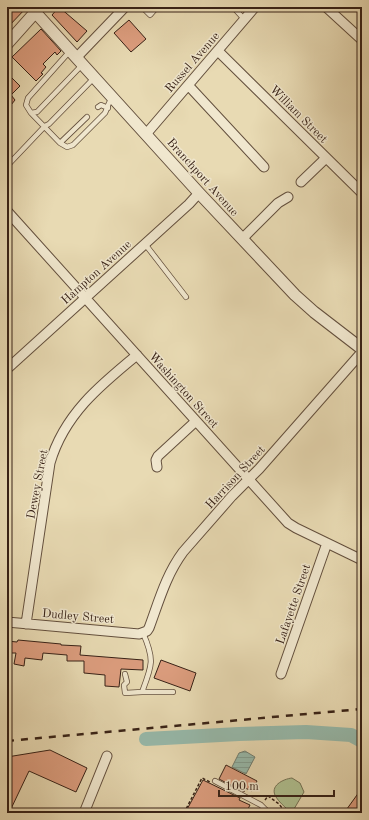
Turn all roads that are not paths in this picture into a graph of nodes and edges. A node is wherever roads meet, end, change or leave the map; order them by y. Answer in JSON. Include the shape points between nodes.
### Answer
{"nodes":[{"id":1,"x":125,"y":7,"type":"edge"},
{"id":2,"x":142,"y":7,"type":"edge"},
{"id":3,"x":157,"y":7,"type":"edge"},
{"id":4,"x":233,"y":7,"type":"edge"},
{"id":5,"x":255,"y":7,"type":"edge"},
{"id":6,"x":326,"y":7,"type":"edge"},
{"id":7,"x":38,"y":10,"type":"edge"},
{"id":8,"x":245,"y":20,"type":"junction"},
{"id":9,"x":362,"y":40,"type":"edge"},
{"id":10,"x":7,"y":44,"type":"edge"},
{"id":11,"x":218,"y":51,"type":"junction"},
{"id":12,"x":77,"y":57,"type":"junction"},
{"id":13,"x":95,"y":77,"type":"junction"},
{"id":14,"x":188,"y":85,"type":"junction"},
{"id":15,"x":113,"y":96,"type":"junction"},
{"id":16,"x":98,"y":107,"type":"dead end"},
{"id":17,"x":108,"y":108,"type":"junction"},
{"id":18,"x":37,"y":112,"type":"junction"},
{"id":19,"x":31,"y":113,"type":"junction"},
{"id":20,"x":87,"y":117,"type":"dead end"},
{"id":21,"x":36,"y":118,"type":"junction"},
{"id":22,"x":45,"y":126,"type":"junction"},
{"id":23,"x":147,"y":133,"type":"junction"},
{"id":24,"x":60,"y":143,"type":"junction"},
{"id":25,"x":326,"y":158,"type":"junction"},
{"id":26,"x":7,"y":166,"type":"edge"},
{"id":27,"x":264,"y":167,"type":"dead end"},
{"id":28,"x":301,"y":182,"type":"dead end"},
{"id":29,"x":199,"y":193,"type":"junction"},
{"id":30,"x":362,"y":194,"type":"edge"},
{"id":31,"x":288,"y":197,"type":"dead end"},
{"id":32,"x":7,"y":211,"type":"edge"},
{"id":33,"x":242,"y":239,"type":"junction"},
{"id":34,"x":145,"y":244,"type":"junction"},
{"id":35,"x":186,"y":297,"type":"dead end"},
{"id":36,"x":85,"y":298,"type":"junction"},
{"id":37,"x":362,"y":350,"type":"edge"},
{"id":38,"x":137,"y":355,"type":"junction"},
{"id":39,"x":7,"y":369,"type":"edge"},
{"id":40,"x":196,"y":421,"type":"junction"},
{"id":41,"x":157,"y":467,"type":"dead end"},
{"id":42,"x":249,"y":479,"type":"junction"},
{"id":43,"x":327,"y":543,"type":"junction"},
{"id":44,"x":362,"y":560,"type":"edge"},
{"id":45,"x":7,"y":622,"type":"edge"},
{"id":46,"x":26,"y":624,"type":"junction"},
{"id":47,"x":145,"y":632,"type":"junction"},
{"id":48,"x":125,"y":674,"type":"dead end"},
{"id":49,"x":281,"y":674,"type":"dead end"},
{"id":50,"x":142,"y":692,"type":"junction"},
{"id":51,"x":173,"y":692,"type":"dead end"},
{"id":52,"x":107,"y":756,"type":"dead end"},
{"id":53,"x":215,"y":781,"type":"road end"},
{"id":54,"x":84,"y":813,"type":"edge"},
{"id":55,"x":269,"y":813,"type":"edge"}],
"edges":[{"from":1,"to":12,"type":"street"},
{"from":2,"to":3,"type":"lane","via":[[150,15]]},
{"from":4,"to":8,"type":"lane"},
{"from":5,"to":8,"type":"street","name":"Russel Avenue"},
{"from":6,"to":9,"type":"street"},
{"from":7,"to":10,"type":"street"},
{"from":7,"to":12,"type":"street","name":"Branchport Avenue"},
{"from":8,"to":11,"type":"street","name":"Russel Avenue"},
{"from":11,"to":14,"type":"street","name":"Russel Avenue"},
{"from":11,"to":25,"type":"street","name":"William Street"},
{"from":12,"to":13,"type":"street","name":"Branchport Avenue"},
{"from":12,"to":18,"type":"lane"},
{"from":12,"to":19,"type":"lane","via":[[28,98],[26,105]]},
{"from":13,"to":15,"type":"street","name":"Branchport Avenue"},
{"from":13,"to":22,"type":"lane"},
{"from":14,"to":23,"type":"street","name":"Russel Avenue"},
{"from":14,"to":27,"type":"street"},
{"from":15,"to":17,"type":"lane"},
{"from":15,"to":23,"type":"street","name":"Branchport Avenue"},
{"from":16,"to":17,"type":"lane","via":[[101,105]]},
{"from":17,"to":24,"type":"lane","via":[[73,145],[67,147]]},
{"from":18,"to":19,"type":"lane"},
{"from":18,"to":21,"type":"lane"},
{"from":19,"to":21,"type":"lane"},
{"from":20,"to":24,"type":"lane"},
{"from":21,"to":22,"type":"lane"},
{"from":22,"to":24,"type":"lane"},
{"from":22,"to":26,"type":"lane"},
{"from":23,"to":29,"type":"street","name":"Branchport Avenue"},
{"from":25,"to":28,"type":"street"},
{"from":25,"to":30,"type":"street","name":"William Street"},
{"from":29,"to":33,"type":"street","name":"Branchport Avenue"},
{"from":29,"to":34,"type":"street","name":"Hampton Avenue"},
{"from":31,"to":33,"type":"street","via":[[278,203]]},
{"from":32,"to":36,"type":"street","name":"Washington Street"},
{"from":33,"to":37,"type":"street","name":"Branchport Avenue","via":[[295,295]]},
{"from":34,"to":35,"type":"lane"},
{"from":34,"to":36,"type":"street","name":"Hampton Avenue"},
{"from":36,"to":38,"type":"street","name":"Washington Street"},
{"from":36,"to":39,"type":"street","name":"Hampton Avenue"},
{"from":37,"to":42,"type":"street","name":"Harrison Street"},
{"from":38,"to":40,"type":"street","name":"Washington Street"},
{"from":38,"to":46,"type":"street","name":"Dewey Street","via":[[79,408],[54,450]]},
{"from":40,"to":41,"type":"street","via":[[158,456]]},
{"from":40,"to":42,"type":"street","name":"Washington Street"},
{"from":42,"to":43,"type":"street","name":"Washington Street","via":[[288,523]]},
{"from":42,"to":47,"type":"street","name":"Harrison Street","via":[[176,562],[165,582],[149,628]]},
{"from":43,"to":44,"type":"street","name":"Washington Street"},
{"from":43,"to":49,"type":"street","name":"Lafayette Street"},
{"from":45,"to":46,"type":"street","name":"Dudley Street"},
{"from":46,"to":47,"type":"street","name":"Dudley Street"},
{"from":47,"to":50,"type":"lane","via":[[152,662]]},
{"from":48,"to":50,"type":"lane","via":[[125,693]]},
{"from":50,"to":51,"type":"lane"},
{"from":52,"to":54,"type":"street"},
{"from":53,"to":55,"type":"lane","via":[[261,805]]}]}
